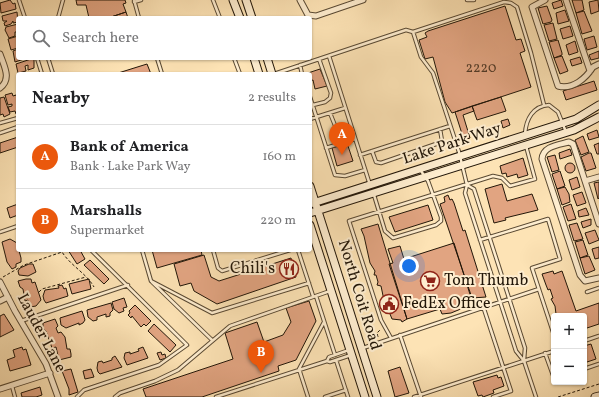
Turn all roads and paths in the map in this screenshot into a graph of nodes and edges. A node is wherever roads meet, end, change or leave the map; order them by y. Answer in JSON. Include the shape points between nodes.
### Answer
{"nodes":[{"id":1,"x":19,"y":0,"type":"edge"},
{"id":2,"x":63,"y":0,"type":"edge"},
{"id":3,"x":141,"y":0,"type":"edge"},
{"id":4,"x":214,"y":0,"type":"edge"},
{"id":5,"x":233,"y":0,"type":"edge"},
{"id":6,"x":246,"y":0,"type":"edge"},
{"id":7,"x":300,"y":0,"type":"edge"},
{"id":8,"x":364,"y":0,"type":"edge"},
{"id":9,"x":467,"y":0,"type":"edge"},
{"id":10,"x":474,"y":0,"type":"edge"},
{"id":11,"x":545,"y":0,"type":"edge"},
{"id":12,"x":566,"y":0,"type":"edge"},
{"id":13,"x":134,"y":1,"type":"edge"},
{"id":14,"x":24,"y":16,"type":"edge"},
{"id":15,"x":59,"y":16,"type":"edge"},
{"id":16,"x":138,"y":16,"type":"edge"},
{"id":17,"x":219,"y":16,"type":"edge"},
{"id":18,"x":239,"y":16,"type":"edge"},
{"id":19,"x":251,"y":16,"type":"edge"},
{"id":20,"x":413,"y":32,"type":"junction"},
{"id":21,"x":0,"y":54,"type":"edge"},
{"id":22,"x":329,"y":56,"type":"junction"},
{"id":23,"x":319,"y":59,"type":"junction"},
{"id":24,"x":38,"y":60,"type":"edge"},
{"id":25,"x":49,"y":60,"type":"edge"},
{"id":26,"x":158,"y":60,"type":"edge"},
{"id":27,"x":235,"y":60,"type":"edge"},
{"id":28,"x":255,"y":60,"type":"edge"},
{"id":29,"x":268,"y":60,"type":"edge"},
{"id":30,"x":599,"y":64,"type":"edge"},
{"id":31,"x":300,"y":65,"type":"junction"},
{"id":32,"x":41,"y":72,"type":"edge"},
{"id":33,"x":52,"y":72,"type":"edge"},
{"id":34,"x":161,"y":72,"type":"edge"},
{"id":35,"x":239,"y":72,"type":"edge"},
{"id":36,"x":258,"y":72,"type":"edge"},
{"id":37,"x":272,"y":72,"type":"edge"},
{"id":38,"x":279,"y":72,"type":"edge"},
{"id":39,"x":302,"y":72,"type":"edge"},
{"id":40,"x":590,"y":72,"type":"junction"},
{"id":41,"x":0,"y":88,"type":"edge"},
{"id":42,"x":313,"y":105,"type":"joint"},
{"id":43,"x":544,"y":105,"type":"junction"},
{"id":44,"x":599,"y":105,"type":"edge"},
{"id":45,"x":345,"y":108,"type":"junction"},
{"id":46,"x":330,"y":112,"type":"junction"},
{"id":47,"x":316,"y":117,"type":"junction"},
{"id":48,"x":312,"y":118,"type":"edge"},
{"id":49,"x":598,"y":118,"type":"edge"},
{"id":50,"x":16,"y":119,"type":"edge"},
{"id":51,"x":0,"y":123,"type":"edge"},
{"id":52,"x":563,"y":123,"type":"junction"},
{"id":53,"x":450,"y":126,"type":"junction"},
{"id":54,"x":16,"y":128,"type":"edge"},
{"id":55,"x":336,"y":128,"type":"dead end"},
{"id":56,"x":440,"y":129,"type":"junction"},
{"id":57,"x":566,"y":132,"type":"junction"},
{"id":58,"x":0,"y":133,"type":"edge"},
{"id":59,"x":525,"y":135,"type":"junction"},
{"id":60,"x":339,"y":138,"type":"dead end"},
{"id":61,"x":355,"y":139,"type":"junction"},
{"id":62,"x":341,"y":144,"type":"junction"},
{"id":63,"x":526,"y":145,"type":"junction"},
{"id":64,"x":326,"y":148,"type":"junction"},
{"id":65,"x":372,"y":151,"type":"junction"},
{"id":66,"x":360,"y":155,"type":"junction"},
{"id":67,"x":460,"y":156,"type":"junction"},
{"id":68,"x":462,"y":165,"type":"junction"},
{"id":69,"x":419,"y":169,"type":"junction"},
{"id":70,"x":365,"y":170,"type":"junction"},
{"id":71,"x":425,"y":176,"type":"junction"},
{"id":72,"x":599,"y":177,"type":"edge"},
{"id":73,"x":585,"y":181,"type":"junction"},
{"id":74,"x":467,"y":184,"type":"junction"},
{"id":75,"x":370,"y":185,"type":"junction"},
{"id":76,"x":374,"y":193,"type":"junction"},
{"id":77,"x":433,"y":195,"type":"junction"},
{"id":78,"x":313,"y":203,"type":"edge"},
{"id":79,"x":319,"y":211,"type":"junction"},
{"id":80,"x":380,"y":212,"type":"junction"},
{"id":81,"x":312,"y":213,"type":"edge"},
{"id":82,"x":599,"y":224,"type":"edge"},
{"id":83,"x":16,"y":227,"type":"edge"},
{"id":84,"x":312,"y":231,"type":"edge"},
{"id":85,"x":0,"y":232,"type":"edge"},
{"id":86,"x":489,"y":238,"type":"junction"},
{"id":87,"x":480,"y":240,"type":"junction"},
{"id":88,"x":58,"y":252,"type":"edge"},
{"id":89,"x":62,"y":252,"type":"edge"},
{"id":90,"x":93,"y":252,"type":"edge"},
{"id":91,"x":143,"y":252,"type":"edge"},
{"id":92,"x":214,"y":252,"type":"edge"},
{"id":93,"x":284,"y":252,"type":"edge"},
{"id":94,"x":299,"y":252,"type":"edge"},
{"id":95,"x":0,"y":277,"type":"edge"},
{"id":96,"x":87,"y":277,"type":"junction"},
{"id":97,"x":599,"y":278,"type":"edge"},
{"id":98,"x":151,"y":280,"type":"junction"},
{"id":99,"x":0,"y":282,"type":"edge"},
{"id":100,"x":308,"y":283,"type":"junction"},
{"id":101,"x":128,"y":285,"type":"junction"},
{"id":102,"x":94,"y":287,"type":"dead end"},
{"id":103,"x":539,"y":288,"type":"junction"},
{"id":104,"x":599,"y":288,"type":"edge"},
{"id":105,"x":331,"y":291,"type":"junction"},
{"id":106,"x":39,"y":292,"type":"dead end"},
{"id":107,"x":586,"y":292,"type":"dead end"},
{"id":108,"x":314,"y":296,"type":"junction"},
{"id":109,"x":8,"y":297,"type":"junction"},
{"id":110,"x":508,"y":298,"type":"junction"},
{"id":111,"x":0,"y":301,"type":"edge"},
{"id":112,"x":501,"y":301,"type":"junction"},
{"id":113,"x":483,"y":306,"type":"junction"},
{"id":114,"x":21,"y":321,"type":"junction"},
{"id":115,"x":324,"y":322,"type":"junction"},
{"id":116,"x":551,"y":326,"type":"edge"},
{"id":117,"x":383,"y":328,"type":"dead end"},
{"id":118,"x":400,"y":335,"type":"junction"},
{"id":119,"x":599,"y":336,"type":"edge"},
{"id":120,"x":378,"y":337,"type":"dead end"},
{"id":121,"x":391,"y":338,"type":"junction"},
{"id":122,"x":212,"y":340,"type":"junction"},
{"id":123,"x":587,"y":340,"type":"edge"},
{"id":124,"x":361,"y":348,"type":"junction"},
{"id":125,"x":551,"y":352,"type":"edge"},
{"id":126,"x":350,"y":353,"type":"junction"},
{"id":127,"x":545,"y":353,"type":"junction"},
{"id":128,"x":336,"y":355,"type":"junction"},
{"id":129,"x":336,"y":360,"type":"junction"},
{"id":130,"x":524,"y":360,"type":"junction"},
{"id":131,"x":327,"y":361,"type":"junction"},
{"id":132,"x":599,"y":364,"type":"edge"},
{"id":133,"x":504,"y":367,"type":"junction"},
{"id":134,"x":587,"y":368,"type":"edge"},
{"id":135,"x":299,"y":369,"type":"junction"},
{"id":136,"x":551,"y":370,"type":"edge"},
{"id":137,"x":50,"y":373,"type":"junction"},
{"id":138,"x":599,"y":384,"type":"edge"},
{"id":139,"x":11,"y":385,"type":"junction"},
{"id":140,"x":0,"y":390,"type":"edge"},
{"id":141,"x":346,"y":390,"type":"junction"},
{"id":142,"x":420,"y":396,"type":"edge"},
{"id":143,"x":599,"y":396,"type":"edge"},
{"id":144,"x":15,"y":397,"type":"edge"},
{"id":145,"x":58,"y":397,"type":"edge"},
{"id":146,"x":77,"y":397,"type":"edge"},
{"id":147,"x":115,"y":397,"type":"edge"},
{"id":148,"x":216,"y":397,"type":"edge"},
{"id":149,"x":308,"y":397,"type":"edge"},
{"id":150,"x":326,"y":397,"type":"edge"},
{"id":151,"x":348,"y":397,"type":"edge"},
{"id":152,"x":365,"y":397,"type":"edge"},
{"id":153,"x":377,"y":397,"type":"edge"},
{"id":154,"x":414,"y":397,"type":"edge"},
{"id":155,"x":493,"y":397,"type":"edge"},
{"id":156,"x":536,"y":397,"type":"edge"},
{"id":157,"x":558,"y":397,"type":"edge"},
{"id":158,"x":595,"y":397,"type":"edge"}],
"edges":[{"from":1,"to":14,"type":"lane"},
{"from":2,"to":15,"type":"lane"},
{"from":3,"to":13,"type":"lane"},
{"from":4,"to":17,"type":"lane"},
{"from":5,"to":18,"type":"street"},
{"from":6,"to":19,"type":"street"},
{"from":7,"to":8,"type":"street","via":[[308,15],[316,16]]},
{"from":9,"to":10,"type":"lane"},
{"from":11,"to":40,"type":"street","via":[[532,7],[558,86],[578,83]]},
{"from":12,"to":40,"type":"street"},
{"from":13,"to":16,"type":"lane"},
{"from":20,"to":22,"type":"lane","via":[[406,30]]},
{"from":20,"to":43,"type":"lane","via":[[504,2],[511,3],[517,7]]},
{"from":20,"to":53,"type":"lane","via":[[421,57],[433,73]]},
{"from":21,"to":41,"type":"street","via":[[7,81]]},
{"from":22,"to":23,"type":"lane"},
{"from":22,"to":45,"type":"lane"},
{"from":23,"to":31,"type":"lane"},
{"from":23,"to":42,"type":"lane","via":[[331,93],[325,102]]},
{"from":24,"to":32,"type":"lane"},
{"from":25,"to":33,"type":"lane"},
{"from":26,"to":34,"type":"lane"},
{"from":27,"to":35,"type":"lane"},
{"from":28,"to":36,"type":"street"},
{"from":29,"to":37,"type":"street"},
{"from":30,"to":40,"type":"street"},
{"from":31,"to":38,"type":"lane"},
{"from":31,"to":39,"type":"lane"},
{"from":42,"to":47,"type":"lane"},
{"from":43,"to":52,"type":"lane","via":[[555,109]]},
{"from":43,"to":59,"type":"lane","via":[[531,115]]},
{"from":44,"to":52,"type":"street","name":"Lake Park Way","via":[[581,117]]},
{"from":45,"to":46,"type":"lane"},
{"from":45,"to":61,"type":"lane"},
{"from":46,"to":47,"type":"lane"},
{"from":46,"to":55,"type":"lane"},
{"from":47,"to":48,"type":"lane"},
{"from":47,"to":64,"type":"lane"},
{"from":49,"to":57,"type":"street","name":"Lake Park Way"},
{"from":50,"to":51,"type":"lane"},
{"from":52,"to":57,"type":"lane"},
{"from":52,"to":59,"type":"street","name":"Lake Park Way"},
{"from":53,"to":56,"type":"lane"},
{"from":53,"to":67,"type":"lane"},
{"from":54,"to":58,"type":"lane"},
{"from":56,"to":65,"type":"lane"},
{"from":56,"to":65,"type":"lane","via":[[442,141],[439,143],[381,162],[376,162]]},
{"from":57,"to":63,"type":"street","name":"Lake Park Way"},
{"from":59,"to":67,"type":"street","name":"Lake Park Way"},
{"from":60,"to":62,"type":"lane"},
{"from":61,"to":62,"type":"lane"},
{"from":61,"to":66,"type":"lane"},
{"from":62,"to":64,"type":"lane"},
{"from":63,"to":68,"type":"street","name":"Lake Park Way"},
{"from":63,"to":74,"type":"lane","via":[[535,180],[510,186],[502,178],[493,176]]},
{"from":64,"to":70,"type":"lane","via":[[335,175],[345,176]]},
{"from":65,"to":66,"type":"lane"},
{"from":66,"to":70,"type":"lane"},
{"from":67,"to":68,"type":"lane"},
{"from":67,"to":69,"type":"street","name":"Lake Park Way"},
{"from":68,"to":71,"type":"street","name":"Lake Park Way"},
{"from":68,"to":74,"type":"lane"},
{"from":69,"to":71,"type":"lane"},
{"from":69,"to":75,"type":"street","name":"Lake Park Way"},
{"from":70,"to":75,"type":"lane"},
{"from":71,"to":76,"type":"street","name":"Lake Park Way"},
{"from":71,"to":77,"type":"lane"},
{"from":72,"to":73,"type":"street"},
{"from":73,"to":82,"type":"street"},
{"from":73,"to":97,"type":"street","via":[[572,142],[547,149],[543,153],[542,159],[580,275],[585,281]]},
{"from":74,"to":77,"type":"lane"},
{"from":74,"to":86,"type":"lane","via":[[474,189]]},
{"from":74,"to":87,"type":"lane","via":[[465,193]]},
{"from":75,"to":78,"type":"street","name":"Lake Park Way"},
{"from":76,"to":79,"type":"street","name":"Lake Park Way"},
{"from":76,"to":80,"type":"lane"},
{"from":77,"to":80,"type":"lane"},
{"from":77,"to":80,"type":"lane","via":[[441,221],[396,238],[387,234]]},
{"from":78,"to":79,"type":"street","name":"North Coit Road"},
{"from":79,"to":81,"type":"street","name":"Lake Park Way"},
{"from":79,"to":124,"type":"street","name":"North Coit Road"},
{"from":80,"to":121,"type":"lane","via":[[349,221],[381,320]]},
{"from":83,"to":85,"type":"lane"},
{"from":84,"to":105,"type":"street","name":"North Coit Road"},
{"from":86,"to":87,"type":"lane"},
{"from":86,"to":103,"type":"lane","via":[[548,219],[560,259],[532,268]]},
{"from":86,"to":110,"type":"lane"},
{"from":87,"to":112,"type":"lane"},
{"from":88,"to":95,"type":"path","via":[[24,264],[10,274]]},
{"from":89,"to":96,"type":"path","via":[[69,263]]},
{"from":90,"to":101,"type":"lane"},
{"from":91,"to":98,"type":"lane"},
{"from":92,"to":93,"type":"lane","via":[[218,268],[222,271]]},
{"from":94,"to":100,"type":"lane"},
{"from":96,"to":102,"type":"path"},
{"from":96,"to":106,"type":"path"},
{"from":98,"to":100,"type":"lane","via":[[212,313]]},
{"from":98,"to":122,"type":"lane"},
{"from":99,"to":109,"type":"street","name":"Lauder Lane"},
{"from":100,"to":108,"type":"lane"},
{"from":101,"to":114,"type":"lane"},
{"from":101,"to":146,"type":"lane","via":[[188,345],[159,365],[84,390]]},
{"from":103,"to":110,"type":"lane"},
{"from":103,"to":116,"type":"lane"},
{"from":104,"to":107,"type":"lane"},
{"from":105,"to":108,"type":"lane"},
{"from":105,"to":126,"type":"street","name":"North Coit Road"},
{"from":108,"to":115,"type":"lane"},
{"from":108,"to":122,"type":"lane","via":[[236,322]]},
{"from":109,"to":111,"type":"street"},
{"from":109,"to":114,"type":"street","name":"Lauder Lane"},
{"from":110,"to":112,"type":"lane"},
{"from":110,"to":130,"type":"lane","via":[[524,348]]},
{"from":112,"to":113,"type":"lane"},
{"from":112,"to":130,"type":"lane","via":[[516,351]]},
{"from":113,"to":118,"type":"lane"},
{"from":113,"to":133,"type":"lane"},
{"from":114,"to":137,"type":"street","name":"Lauder Lane"},
{"from":115,"to":128,"type":"lane"},
{"from":115,"to":135,"type":"lane"},
{"from":117,"to":120,"type":"path","via":[[377,333]]},
{"from":118,"to":121,"type":"lane"},
{"from":118,"to":142,"type":"lane"},
{"from":119,"to":123,"type":"lane"},
{"from":121,"to":124,"type":"lane"},
{"from":122,"to":147,"type":"lane","via":[[194,358],[171,374]]},
{"from":124,"to":126,"type":"street"},
{"from":124,"to":153,"type":"street","name":"North Coit Road"},
{"from":125,"to":127,"type":"lane"},
{"from":126,"to":128,"type":"lane"},
{"from":126,"to":129,"type":"lane"},
{"from":126,"to":152,"type":"street","name":"North Coit Road"},
{"from":127,"to":130,"type":"lane"},
{"from":127,"to":136,"type":"lane"},
{"from":128,"to":131,"type":"lane","via":[[329,357]]},
{"from":129,"to":131,"type":"lane"},
{"from":129,"to":141,"type":"lane"},
{"from":130,"to":133,"type":"lane"},
{"from":130,"to":156,"type":"lane"},
{"from":131,"to":135,"type":"lane"},
{"from":132,"to":134,"type":"lane"},
{"from":133,"to":142,"type":"lane"},
{"from":133,"to":155,"type":"lane","via":[[511,391]]},
{"from":135,"to":148,"type":"lane"},
{"from":135,"to":149,"type":"lane"},
{"from":137,"to":139,"type":"street"},
{"from":137,"to":145,"type":"street","name":"Lauder Lane"},
{"from":138,"to":157,"type":"path"},
{"from":139,"to":140,"type":"street"},
{"from":139,"to":144,"type":"lane"},
{"from":141,"to":150,"type":"lane"},
{"from":141,"to":151,"type":"lane"},
{"from":142,"to":154,"type":"lane"},
{"from":143,"to":158,"type":"street"}]}
